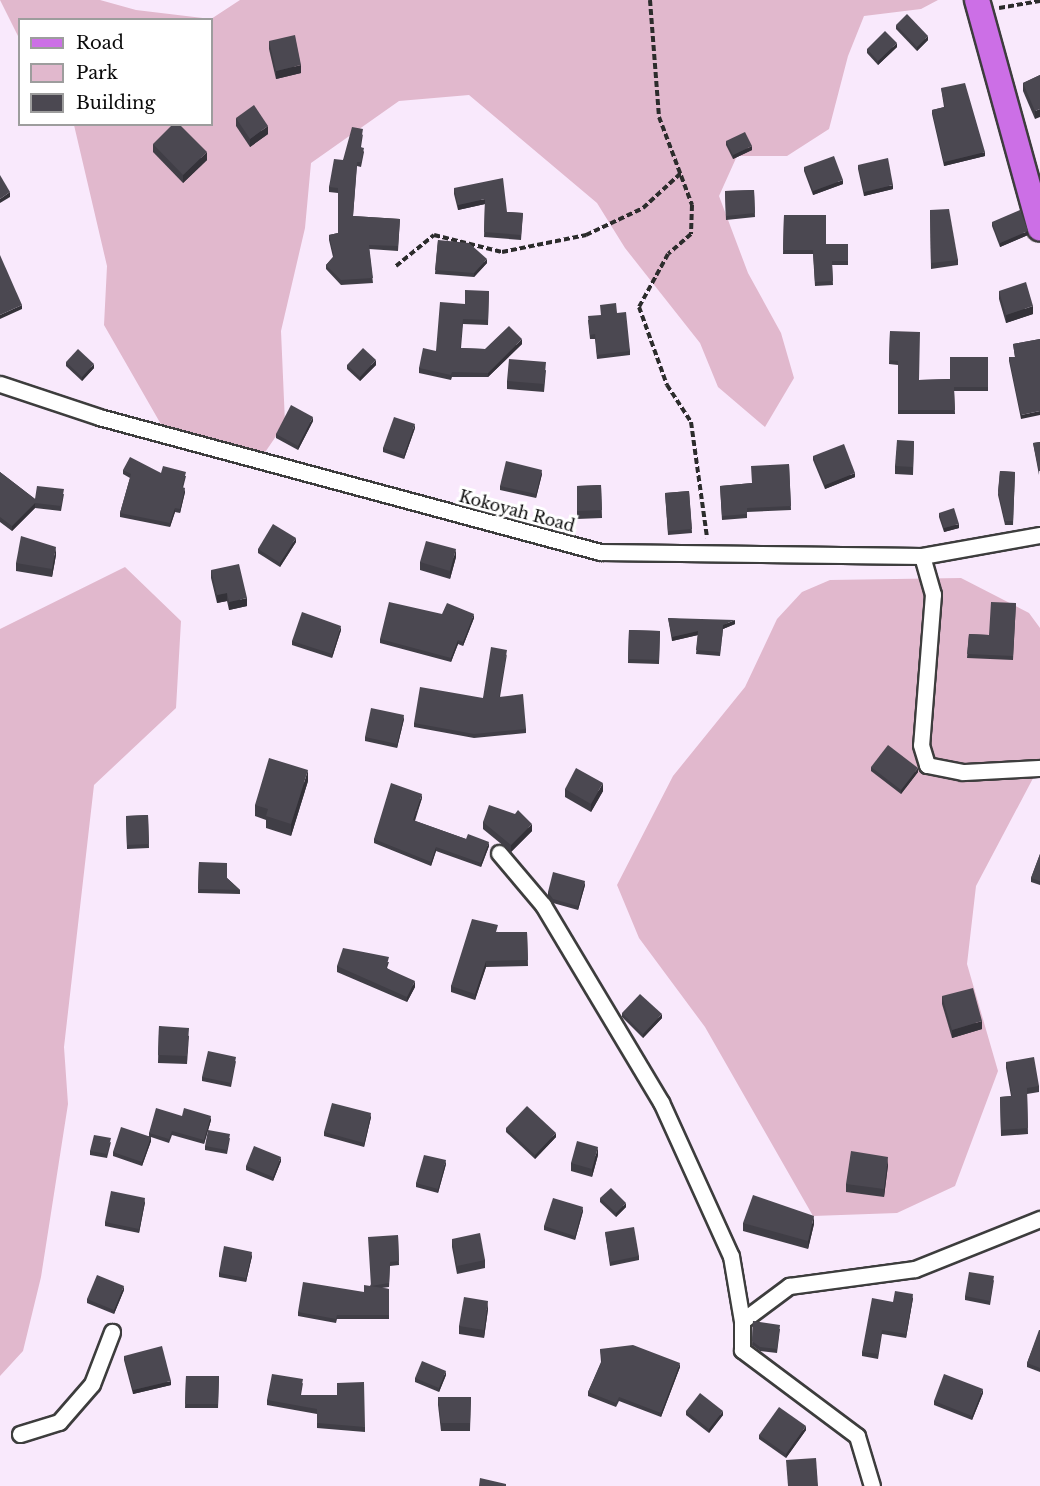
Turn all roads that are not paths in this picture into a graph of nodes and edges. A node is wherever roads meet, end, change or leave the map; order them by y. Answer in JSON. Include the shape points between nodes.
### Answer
{"nodes":[{"id":1,"x":979,"y":5,"type":"edge"},
{"id":2,"x":1040,"y":228,"type":"edge"},
{"id":3,"x":0,"y":384,"type":"edge"},
{"id":4,"x":1040,"y":535,"type":"edge"},
{"id":5,"x":922,"y":556,"type":"junction"},
{"id":6,"x":1040,"y":768,"type":"edge"},
{"id":7,"x":499,"y":854,"type":"dead end"},
{"id":8,"x":1040,"y":1220,"type":"edge"},
{"id":9,"x":742,"y":1321,"type":"junction"},
{"id":10,"x":112,"y":1332,"type":"dead end"},
{"id":11,"x":20,"y":1434,"type":"dead end"},
{"id":12,"x":872,"y":1486,"type":"edge"}],
"edges":[{"from":1,"to":2,"type":"main road"},
{"from":3,"to":5,"type":"street","name":"Kokoyah Road","via":[[99,417],[600,552]]},
{"from":4,"to":5,"type":"street","name":"Kokoyah Road"},
{"from":5,"to":6,"type":"street","via":[[933,594],[921,746],[927,765],[963,772]]},
{"from":7,"to":9,"type":"street","via":[[543,905],[661,1102],[731,1256]]},
{"from":8,"to":9,"type":"street","via":[[915,1269],[789,1286]]},
{"from":9,"to":12,"type":"street","via":[[742,1350],[857,1436]]},
{"from":10,"to":11,"type":"street","via":[[93,1384],[59,1422]]}]}
